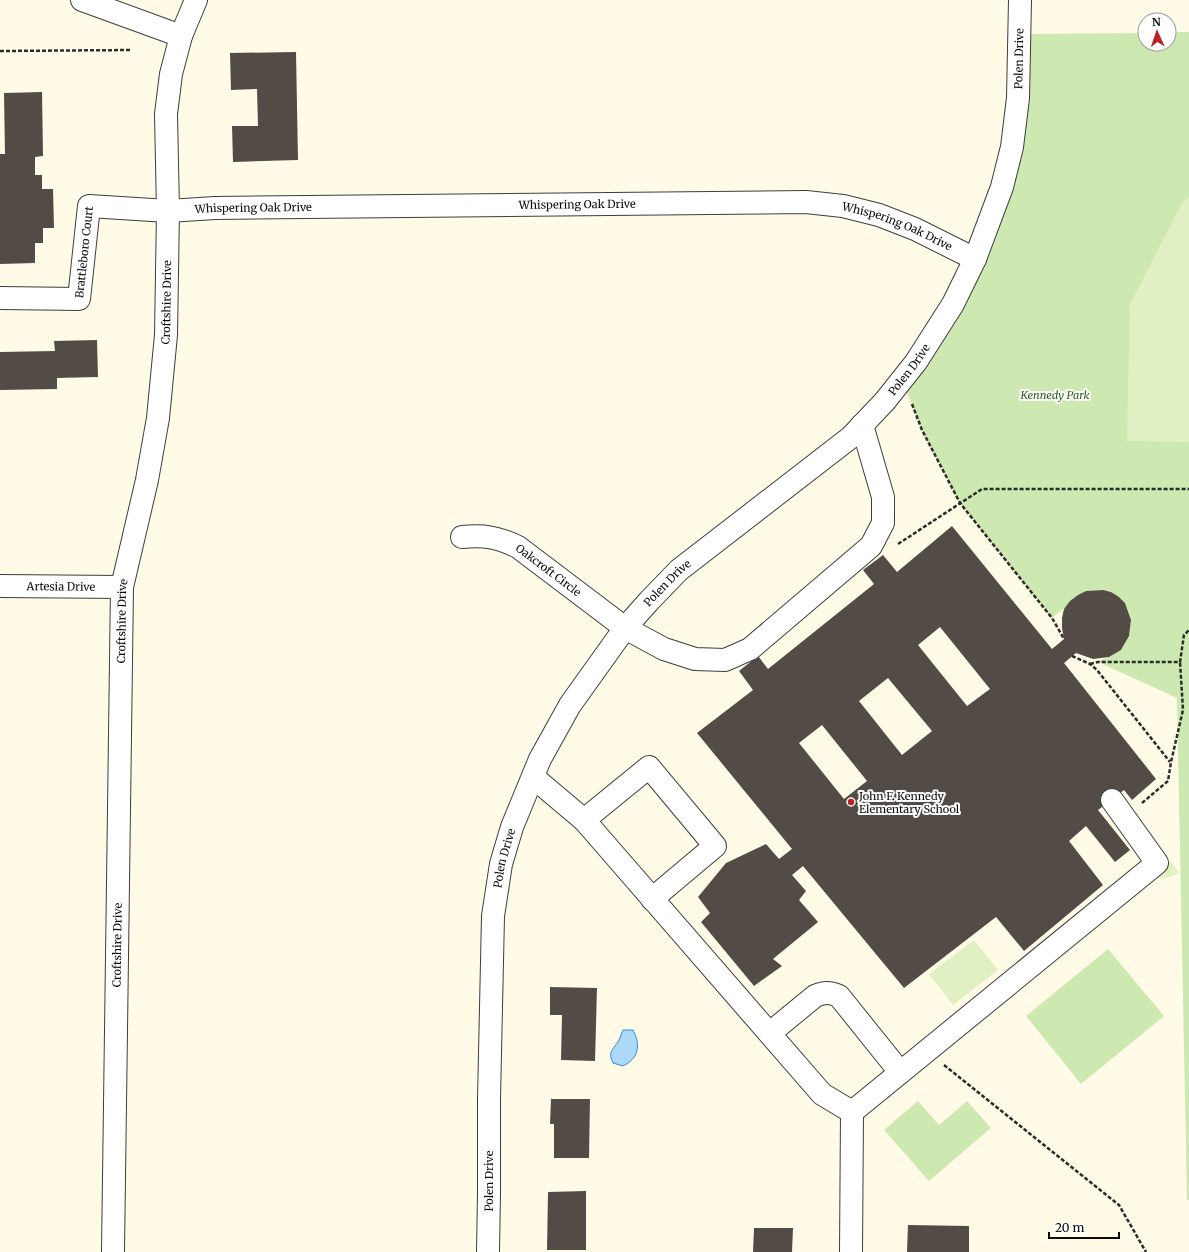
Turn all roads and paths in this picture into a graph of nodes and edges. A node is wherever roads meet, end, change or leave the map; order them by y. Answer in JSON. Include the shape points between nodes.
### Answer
{"nodes":[{"id":1,"x":82,"y":0,"type":"edge"},
{"id":2,"x":196,"y":0,"type":"edge"},
{"id":3,"x":1020,"y":0,"type":"edge"},
{"id":4,"x":181,"y":36,"type":"junction"},
{"id":5,"x":131,"y":50,"type":"dead end"},
{"id":6,"x":0,"y":51,"type":"edge"},
{"id":7,"x":168,"y":211,"type":"junction"},
{"id":8,"x":975,"y":259,"type":"junction"},
{"id":9,"x":0,"y":298,"type":"edge"},
{"id":10,"x":902,"y":380,"type":"junction"},
{"id":11,"x":862,"y":425,"type":"junction"},
{"id":12,"x":1189,"y":489,"type":"edge"},
{"id":13,"x":960,"y":503,"type":"junction"},
{"id":14,"x":462,"y":538,"type":"dead end"},
{"id":15,"x":896,"y":546,"type":"dead end"},
{"id":16,"x":0,"y":586,"type":"edge"},
{"id":17,"x":122,"y":587,"type":"junction"},
{"id":18,"x":625,"y":628,"type":"junction"},
{"id":19,"x":1189,"y":630,"type":"edge"},
{"id":20,"x":1064,"y":639,"type":"dead end"},
{"id":21,"x":1072,"y":656,"type":"dead end"},
{"id":22,"x":1098,"y":662,"type":"junction"},
{"id":23,"x":1180,"y":662,"type":"junction"},
{"id":24,"x":1090,"y":664,"type":"junction"},
{"id":25,"x":1097,"y":670,"type":"junction"},
{"id":26,"x":1170,"y":762,"type":"junction"},
{"id":27,"x":533,"y":777,"type":"junction"},
{"id":28,"x":1112,"y":800,"type":"dead end"},
{"id":29,"x":1125,"y":817,"type":"junction"},
{"id":30,"x":584,"y":820,"type":"junction"},
{"id":31,"x":652,"y":899,"type":"junction"},
{"id":32,"x":770,"y":1033,"type":"junction"},
{"id":33,"x":926,"y":1051,"type":"junction"},
{"id":34,"x":900,"y":1072,"type":"junction"},
{"id":35,"x":852,"y":1112,"type":"junction"},
{"id":36,"x":113,"y":1252,"type":"edge"},
{"id":37,"x":488,"y":1252,"type":"edge"},
{"id":38,"x":851,"y":1252,"type":"edge"},
{"id":39,"x":1146,"y":1252,"type":"edge"}],
"edges":[{"from":1,"to":4,"type":"street"},
{"from":2,"to":4,"type":"street","name":"Croftshire Drive"},
{"from":3,"to":8,"type":"street","name":"Polen Drive","via":[[1018,98],[1012,147],[1002,187]]},
{"from":4,"to":7,"type":"street","name":"Croftshire Drive","via":[[171,74],[166,114]]},
{"from":5,"to":6,"type":"path"},
{"from":7,"to":8,"type":"street","name":"Whispering Oak Drive","via":[[215,208],[806,202],[843,206],[915,228]]},
{"from":7,"to":9,"type":"street","name":"Brattleboro Court","via":[[89,206],[79,299]]},
{"from":7,"to":17,"type":"street","name":"Croftshire Drive","via":[[166,335],[158,418],[147,480]]},
{"from":8,"to":10,"type":"street","name":"Polen Drive","via":[[953,304]]},
{"from":10,"to":11,"type":"street","name":"Polen Drive"},
{"from":10,"to":13,"type":"path","via":[[922,430]]},
{"from":11,"to":18,"type":"street","name":"Polen Drive","via":[[851,437],[679,570]]},
{"from":11,"to":18,"type":"street","name":"Oakcroft Circle","via":[[883,497],[883,523],[871,546],[750,649],[725,660],[695,659],[664,649]]},
{"from":12,"to":13,"type":"path","via":[[982,489]]},
{"from":13,"to":15,"type":"path"},
{"from":13,"to":20,"type":"path","via":[[1052,618]]},
{"from":14,"to":18,"type":"street","name":"Oakcroft Circle","via":[[480,536],[505,541],[518,547]]},
{"from":16,"to":17,"type":"street","name":"Artesia Drive"},
{"from":17,"to":36,"type":"street","name":"Croftshire Drive"},
{"from":18,"to":27,"type":"street","name":"Polen Drive","via":[[570,705],[540,759]]},
{"from":19,"to":23,"type":"path","via":[[1184,635]]},
{"from":21,"to":24,"type":"path"},
{"from":22,"to":23,"type":"path"},
{"from":22,"to":24,"type":"path"},
{"from":22,"to":25,"type":"path"},
{"from":23,"to":26,"type":"path","via":[[1183,710]]},
{"from":24,"to":25,"type":"path"},
{"from":25,"to":26,"type":"path"},
{"from":26,"to":29,"type":"path","via":[[1168,781]]},
{"from":27,"to":30,"type":"street"},
{"from":27,"to":37,"type":"street","name":"Polen Drive","via":[[512,827],[501,864],[493,916],[488,1099]]},
{"from":28,"to":29,"type":"street"},
{"from":29,"to":33,"type":"street","via":[[1157,863]]},
{"from":30,"to":31,"type":"street"},
{"from":30,"to":31,"type":"street","via":[[649,767],[715,846]]},
{"from":31,"to":32,"type":"street"},
{"from":32,"to":34,"type":"street","via":[[815,996],[830,992],[839,996]]},
{"from":32,"to":35,"type":"street","via":[[822,1094]]},
{"from":33,"to":34,"type":"street"},
{"from":33,"to":39,"type":"path","via":[[1119,1205]]},
{"from":34,"to":35,"type":"street"},
{"from":35,"to":38,"type":"street"}]}
